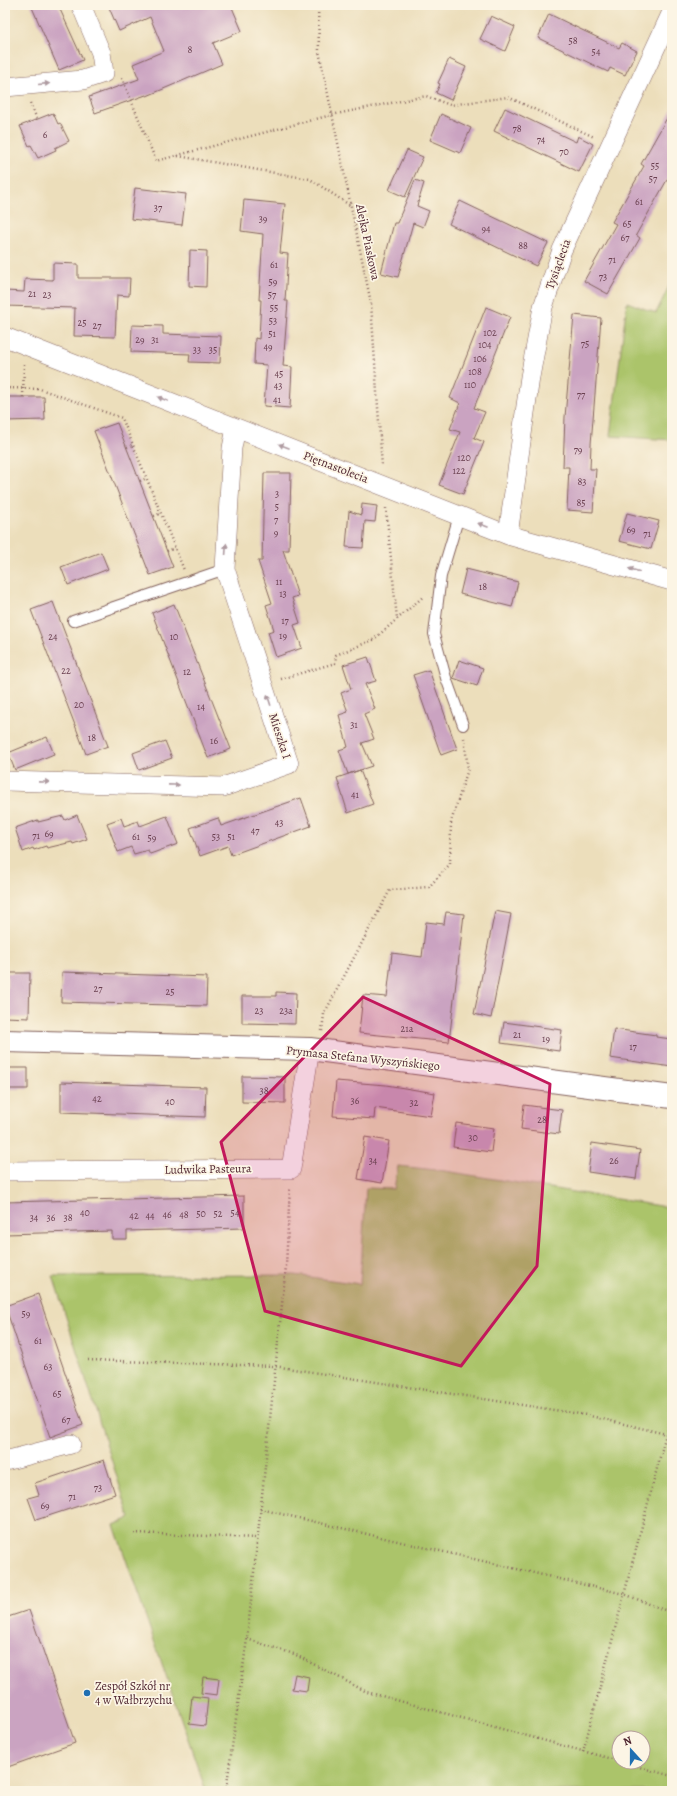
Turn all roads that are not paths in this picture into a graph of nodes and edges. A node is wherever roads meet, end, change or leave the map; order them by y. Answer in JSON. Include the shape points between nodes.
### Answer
{"nodes":[{"id":1,"x":82,"y":5,"type":"edge"},
{"id":2,"x":672,"y":12,"type":"edge"},
{"id":3,"x":5,"y":88,"type":"edge"},
{"id":4,"x":5,"y":337,"type":"edge"},
{"id":5,"x":236,"y":428,"type":"junction"},
{"id":6,"x":460,"y":516,"type":"junction"},
{"id":7,"x":508,"y":535,"type":"junction"},
{"id":8,"x":225,"y":569,"type":"junction"},
{"id":9,"x":672,"y":581,"type":"edge"},
{"id":10,"x":73,"y":620,"type":"dead end"},
{"id":11,"x":463,"y":725,"type":"road end"},
{"id":12,"x":5,"y":781,"type":"edge"},
{"id":13,"x":5,"y":1041,"type":"edge"},
{"id":14,"x":315,"y":1050,"type":"junction"},
{"id":15,"x":672,"y":1097,"type":"edge"},
{"id":16,"x":5,"y":1172,"type":"edge"},
{"id":17,"x":71,"y":1444,"type":"dead end"},
{"id":18,"x":5,"y":1460,"type":"edge"}],
"edges":[{"from":3,"to":1,"type":"street","one_way":true,"via":[[83,80],[104,72],[102,53]]},
{"from":2,"to":7,"type":"street","name":"Tysiąclecia","via":[[562,250],[543,307],[530,377]]},
{"from":5,"to":4,"type":"street","name":"Piętnastolecia","one_way":true},
{"from":6,"to":5,"type":"street","name":"Piętnastolecia","one_way":true},
{"from":8,"to":5,"type":"street","name":"Mieszka I","one_way":true,"via":[[232,448]]},
{"from":7,"to":6,"type":"street","name":"Piętnastolecia","one_way":true},
{"from":6,"to":11,"type":"lane","via":[[440,583],[434,634]]},
{"from":9,"to":7,"type":"street","name":"Piętnastolecia","one_way":true},
{"from":8,"to":10,"type":"lane"},
{"from":12,"to":8,"type":"street","name":"Mieszka I","one_way":true,"via":[[223,786],[289,764]]},
{"from":13,"to":14,"type":"street","name":"Prymasa Stefana Wyszyńskiego"},
{"from":14,"to":15,"type":"street","name":"Prymasa Stefana Wyszyńskiego"},
{"from":14,"to":16,"type":"street","name":"Ludwika Pasteura","via":[[291,1168]]},
{"from":17,"to":18,"type":"street"}]}
